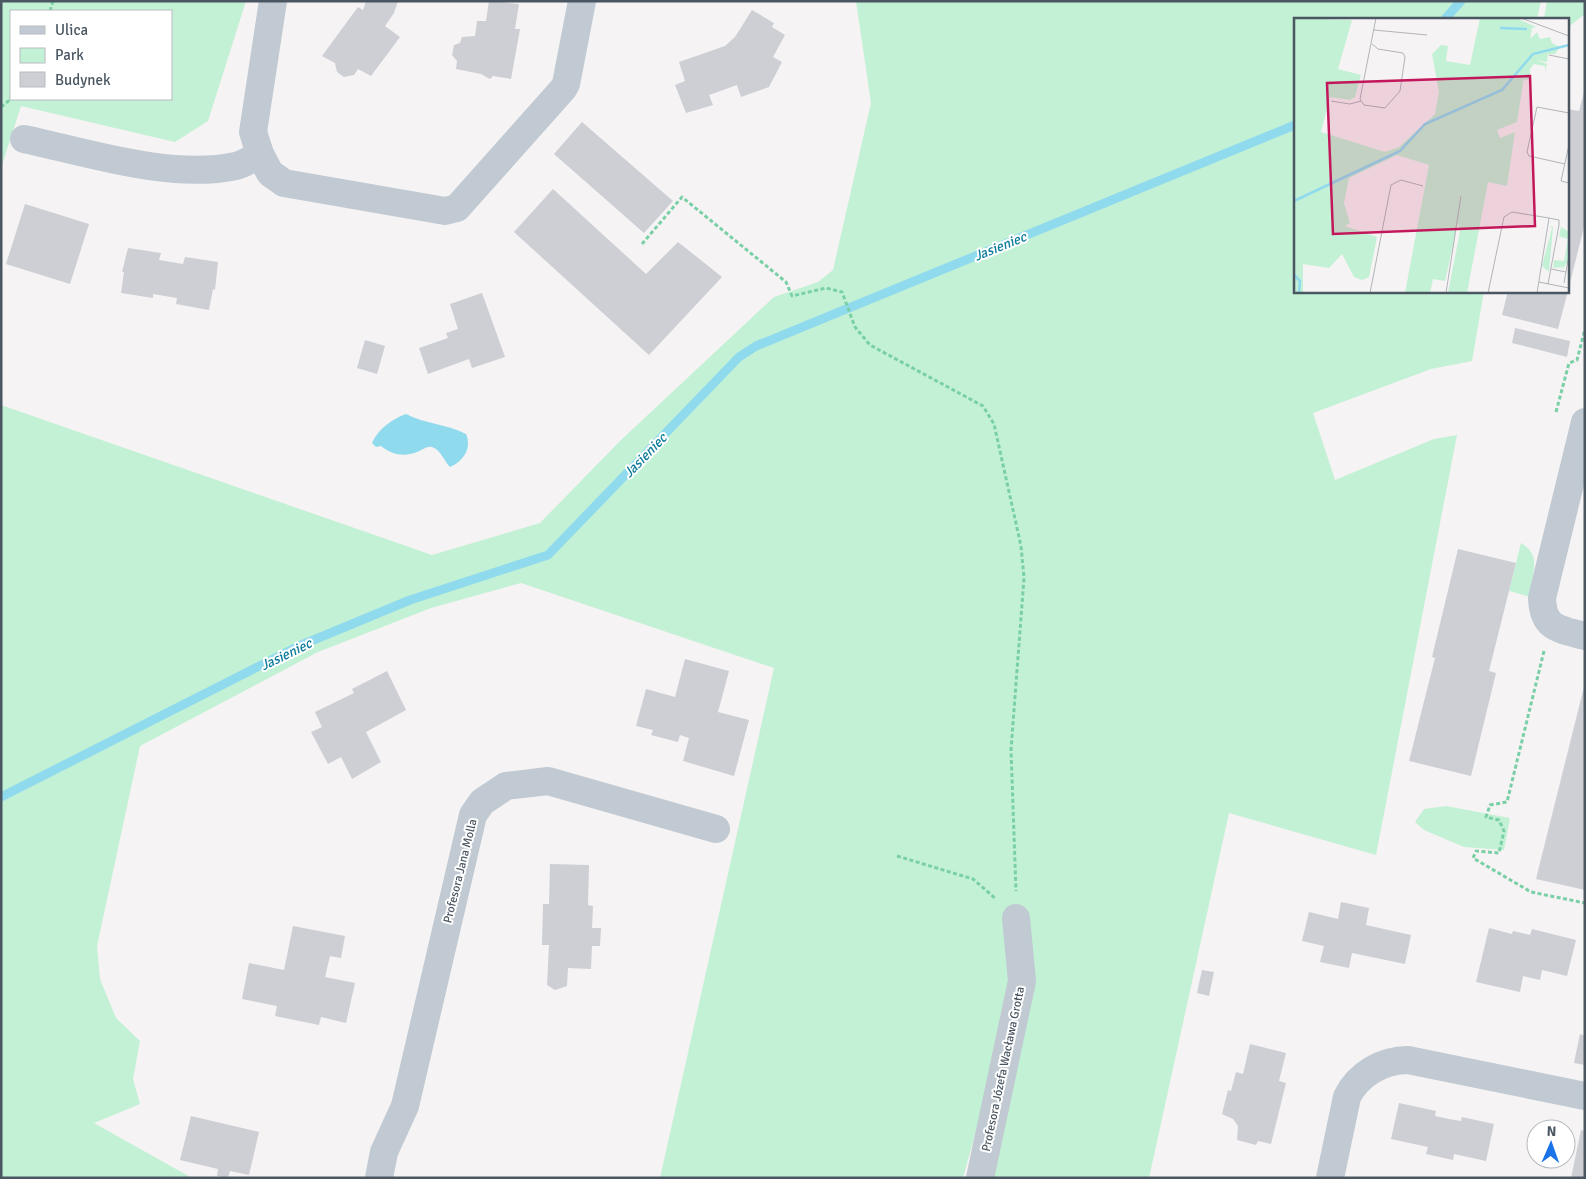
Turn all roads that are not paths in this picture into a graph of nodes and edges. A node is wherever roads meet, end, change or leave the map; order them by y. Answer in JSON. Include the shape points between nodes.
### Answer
{"nodes":[{"id":1,"x":273,"y":1,"type":"edge"},
{"id":2,"x":582,"y":1,"type":"edge"},
{"id":3,"x":24,"y":139,"type":"dead end"},
{"id":4,"x":260,"y":154,"type":"junction"},
{"id":5,"x":1585,"y":422,"type":"edge"},
{"id":6,"x":1585,"y":636,"type":"edge"},
{"id":7,"x":716,"y":828,"type":"dead end"},
{"id":8,"x":1016,"y":918,"type":"road end"},
{"id":9,"x":1585,"y":1096,"type":"edge"},
{"id":10,"x":379,"y":1178,"type":"edge"},
{"id":11,"x":980,"y":1178,"type":"edge"},
{"id":12,"x":1330,"y":1178,"type":"edge"}],
"edges":[{"from":1,"to":4,"type":"street","via":[[253,132]]},
{"from":2,"to":4,"type":"street","via":[[566,84],[457,208],[445,211],[284,183],[270,172]]},
{"from":3,"to":4,"type":"street","via":[[173,170],[238,166]]},
{"from":5,"to":6,"type":"street","via":[[1542,598],[1545,618],[1550,624]]},
{"from":7,"to":10,"type":"street","name":"Profesora Jana Molla","via":[[548,782],[506,786],[482,802],[469,831],[405,1106],[384,1152]]},
{"from":8,"to":11,"type":"street","name":"Profesora Józefa Wacława Grotta","via":[[1022,980]]},
{"from":9,"to":12,"type":"street","via":[[1408,1060],[1394,1060],[1369,1072],[1351,1089]]}]}
